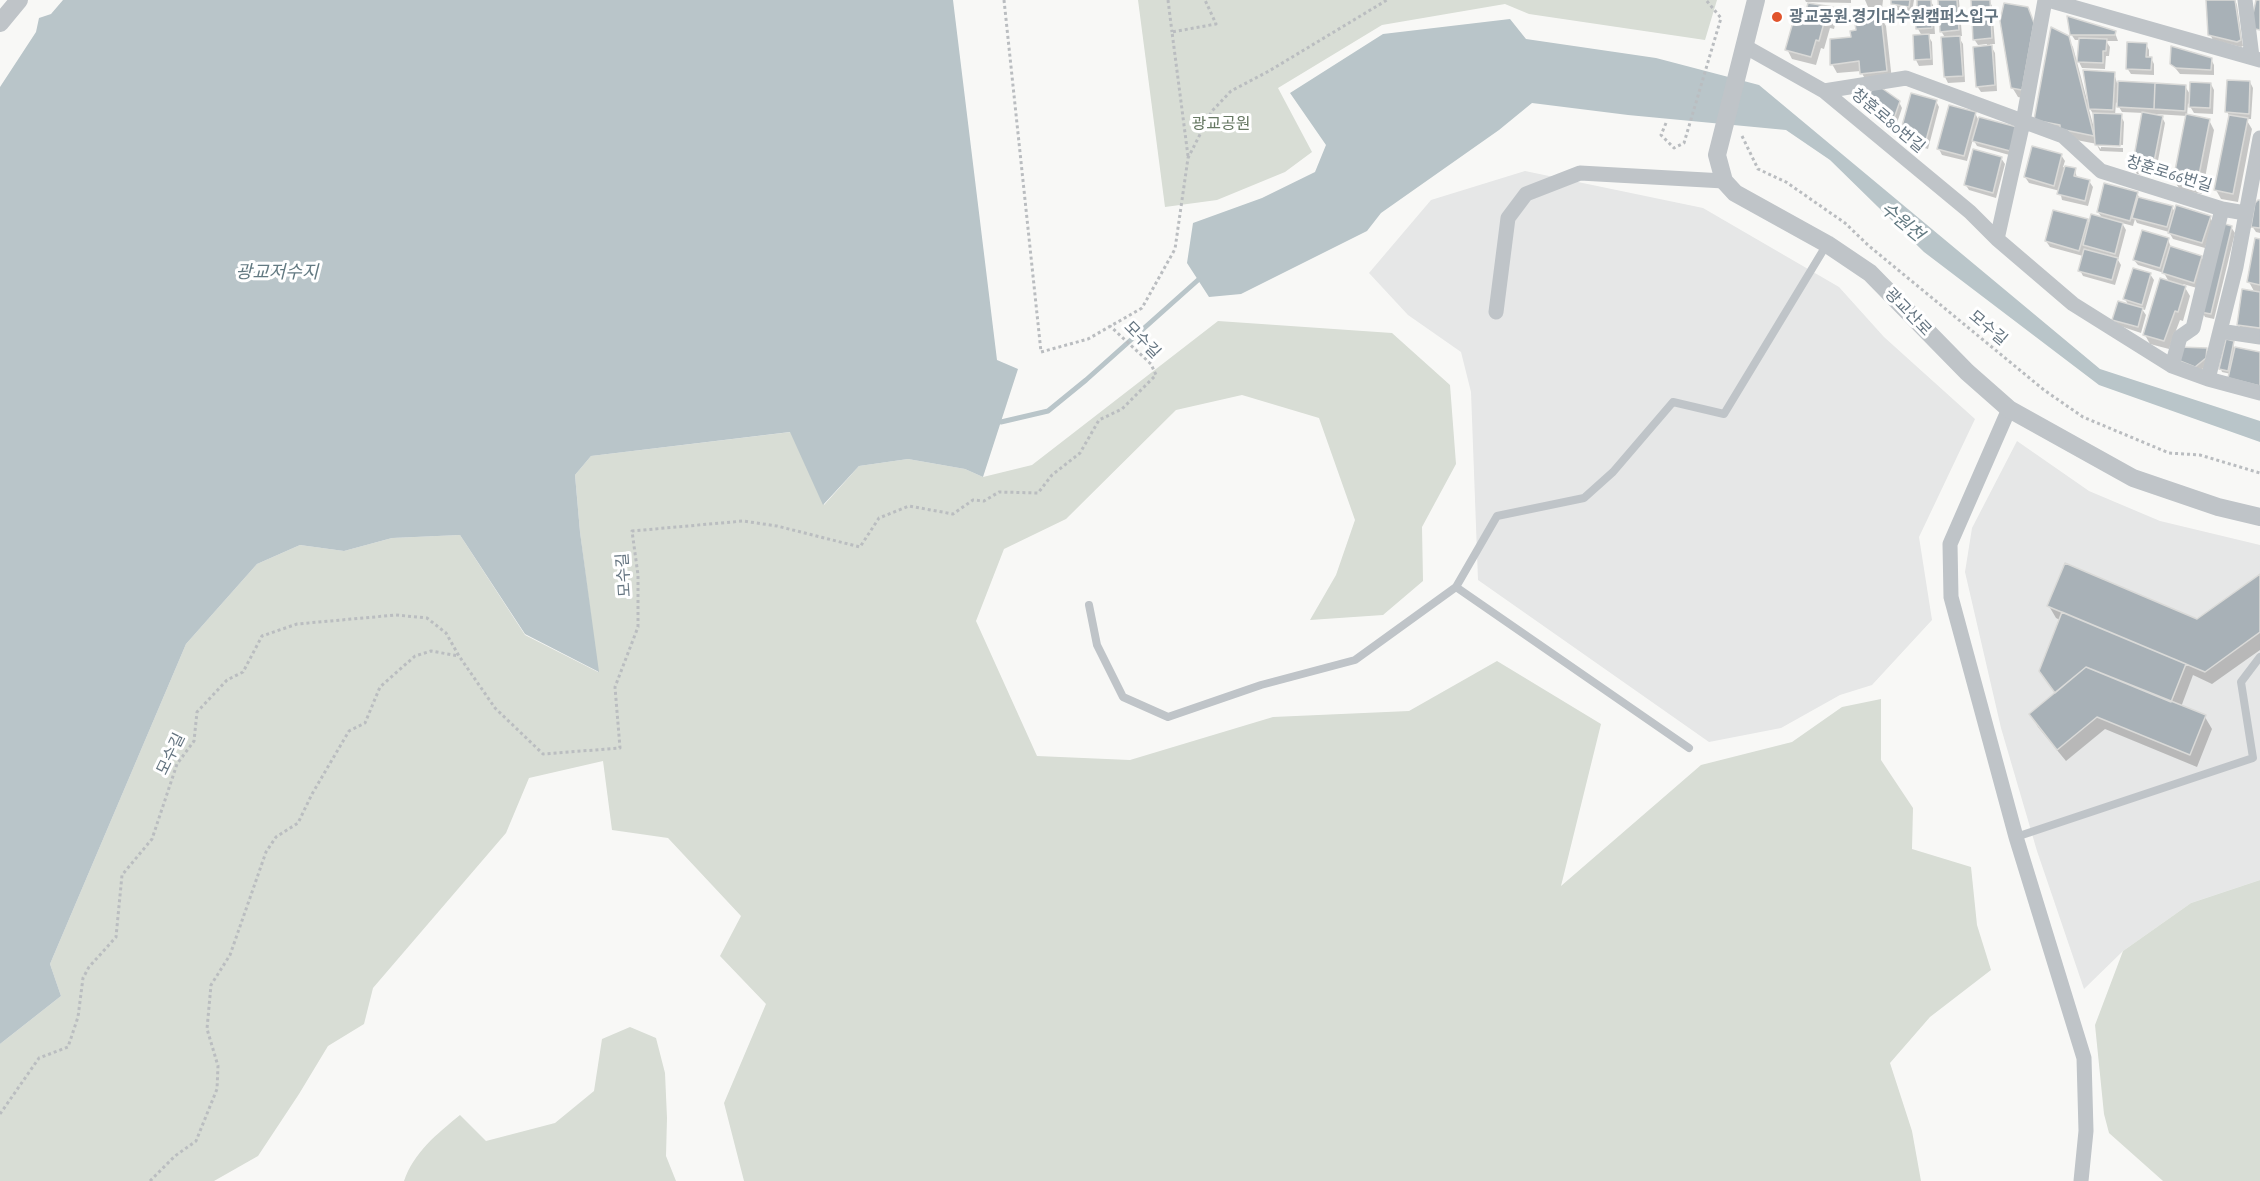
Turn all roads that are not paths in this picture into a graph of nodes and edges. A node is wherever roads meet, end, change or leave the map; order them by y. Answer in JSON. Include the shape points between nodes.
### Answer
{"nodes":[{"id":1,"x":20,"y":0,"type":"edge"},
{"id":2,"x":1756,"y":0,"type":"edge"},
{"id":3,"x":2046,"y":0,"type":"edge"},
{"id":4,"x":2245,"y":0,"type":"edge"},
{"id":5,"x":0,"y":23,"type":"edge"},
{"id":6,"x":1744,"y":51,"type":"junction"},
{"id":7,"x":2256,"y":58,"type":"edge"},
{"id":8,"x":1824,"y":91,"type":"junction"},
{"id":9,"x":2023,"y":122,"type":"junction"},
{"id":10,"x":2260,"y":138,"type":"edge"},
{"id":11,"x":2257,"y":174,"type":"edge"},
{"id":12,"x":1724,"y":180,"type":"junction"},
{"id":13,"x":2222,"y":208,"type":"junction"},
{"id":14,"x":2245,"y":213,"type":"junction"},
{"id":15,"x":1996,"y":239,"type":"junction"},
{"id":16,"x":1827,"y":244,"type":"junction"},
{"id":17,"x":1496,"y":312,"type":"dead end"},
{"id":18,"x":2220,"y":331,"type":"junction"},
{"id":19,"x":2260,"y":337,"type":"edge"},
{"id":20,"x":2172,"y":366,"type":"junction"},
{"id":21,"x":2208,"y":379,"type":"junction"},
{"id":22,"x":2260,"y":393,"type":"edge"},
{"id":23,"x":2009,"y":409,"type":"junction"},
{"id":24,"x":2260,"y":517,"type":"edge"},
{"id":25,"x":1456,"y":587,"type":"junction"},
{"id":26,"x":1089,"y":605,"type":"dead end"},
{"id":27,"x":2260,"y":657,"type":"edge"},
{"id":28,"x":1689,"y":748,"type":"dead end"},
{"id":29,"x":2016,"y":837,"type":"junction"},
{"id":30,"x":2081,"y":1181,"type":"edge"}],
"edges":[{"from":1,"to":5,"type":"street"},
{"from":2,"to":6,"type":"street"},
{"from":3,"to":7,"type":"street"},
{"from":3,"to":9,"type":"street"},
{"from":4,"to":7,"type":"street"},
{"from":6,"to":8,"type":"street","name":"창훈로80번길"},
{"from":6,"to":12,"type":"street","via":[[1717,155]]},
{"from":8,"to":9,"type":"street","name":"창훈로66번길","via":[[1906,78]]},
{"from":8,"to":15,"type":"street","name":"창훈로80번길","via":[[1970,212]]},
{"from":9,"to":13,"type":"street","name":"창훈로66번길","via":[[2063,136],[2101,171]]},
{"from":9,"to":15,"type":"street"},
{"from":10,"to":11,"type":"street"},
{"from":11,"to":14,"type":"street"},
{"from":12,"to":16,"type":"street","name":"광교산로","via":[[1735,193]]},
{"from":12,"to":17,"type":"street","via":[[1580,173],[1526,195],[1508,218]]},
{"from":13,"to":14,"type":"street","name":"창훈로66번길"},
{"from":13,"to":20,"type":"street","via":[[2193,328],[2180,337]]},
{"from":14,"to":18,"type":"street"},
{"from":15,"to":20,"type":"street","name":"창훈로80번길","via":[[2073,304]]},
{"from":16,"to":23,"type":"street","name":"광교산로","via":[[1870,273]]},
{"from":16,"to":25,"type":"lane","via":[[1724,414],[1673,402],[1613,472],[1584,498],[1497,516]]},
{"from":18,"to":19,"type":"street"},
{"from":18,"to":21,"type":"street"},
{"from":20,"to":21,"type":"street","name":"창훈로80번길"},
{"from":21,"to":22,"type":"street","name":"창훈로80번길"},
{"from":23,"to":24,"type":"street","name":"광교산로","via":[[2133,478]]},
{"from":23,"to":29,"type":"street","via":[[1950,544],[1951,597]]},
{"from":25,"to":26,"type":"lane","via":[[1355,660],[1168,717],[1124,697],[1097,645]]},
{"from":25,"to":28,"type":"lane"},
{"from":27,"to":29,"type":"lane","via":[[2241,682],[2253,758]]},
{"from":29,"to":30,"type":"street","via":[[2084,1058],[2086,1131]]}]}
